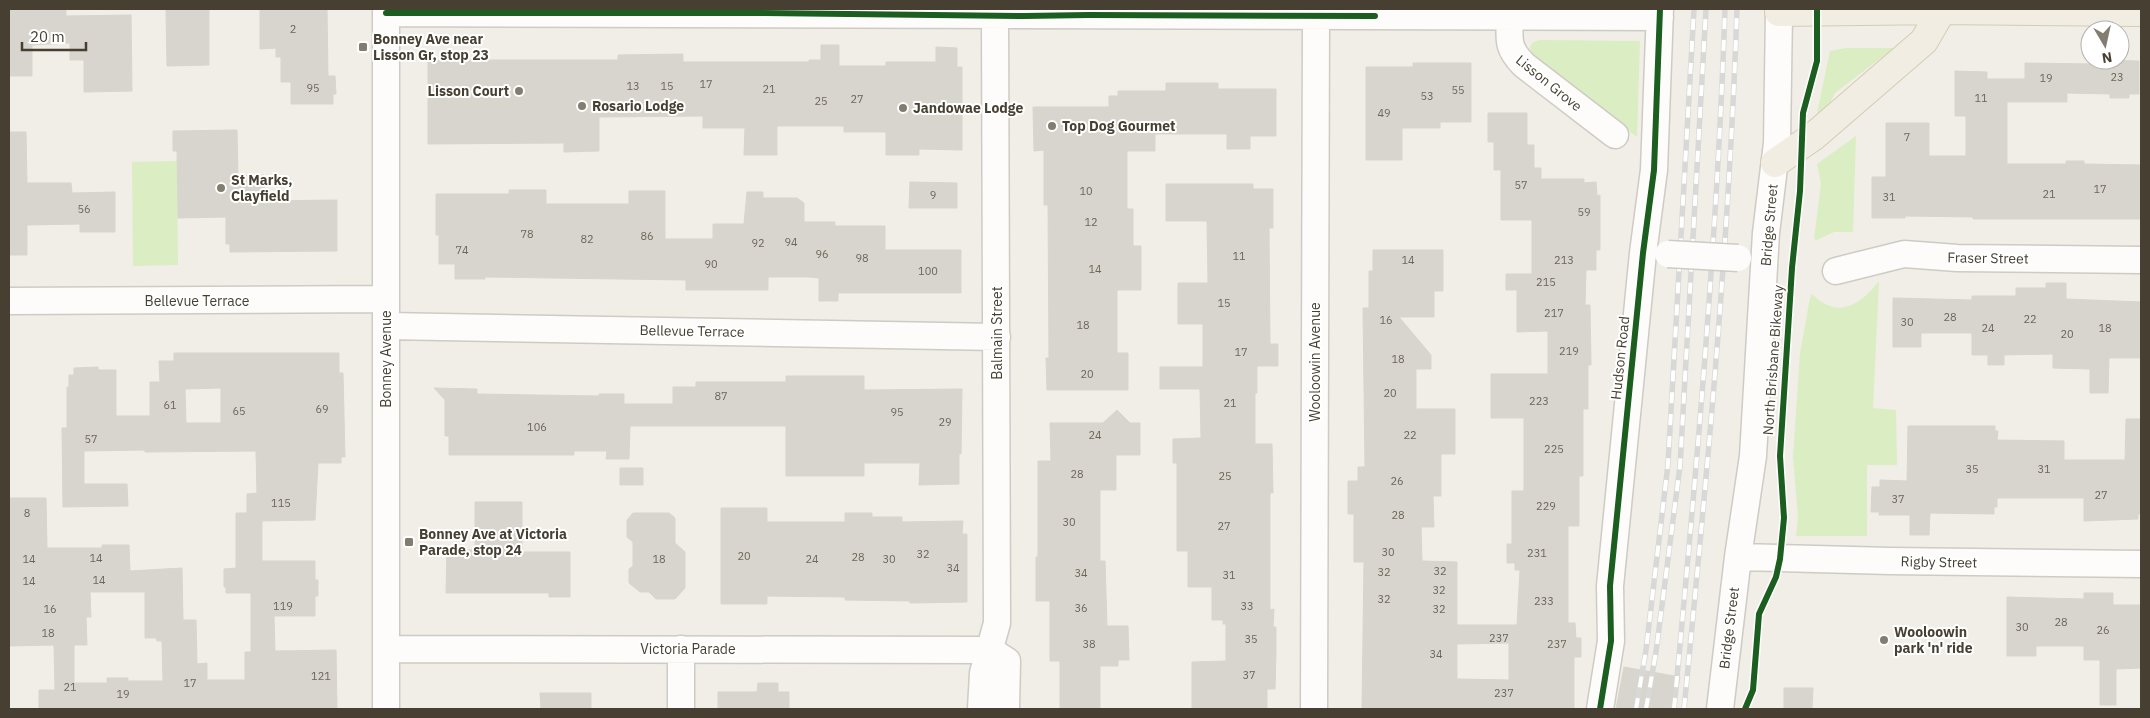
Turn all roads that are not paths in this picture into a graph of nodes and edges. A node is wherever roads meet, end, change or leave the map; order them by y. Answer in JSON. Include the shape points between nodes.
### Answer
{"nodes":[{"id":1,"x":1942,"y":10,"type":"junction"},
{"id":2,"x":2013,"y":10,"type":"edge"},
{"id":3,"x":386,"y":11,"type":"edge"},
{"id":4,"x":763,"y":11,"type":"edge"},
{"id":5,"x":1779,"y":11,"type":"edge"},
{"id":6,"x":1077,"y":12,"type":"edge"},
{"id":7,"x":2141,"y":12,"type":"edge"},
{"id":8,"x":1660,"y":13,"type":"edge"},
{"id":9,"x":1316,"y":15,"type":"junction"},
{"id":10,"x":995,"y":16,"type":"junction"},
{"id":11,"x":1510,"y":17,"type":"junction"},
{"id":12,"x":1615,"y":135,"type":"dead end"},
{"id":13,"x":1775,"y":163,"type":"junction"},
{"id":14,"x":1656,"y":254,"type":"junction"},
{"id":15,"x":1765,"y":259,"type":"junction"},
{"id":16,"x":2141,"y":260,"type":"edge"},
{"id":17,"x":1836,"y":271,"type":"dead end"},
{"id":18,"x":386,"y":299,"type":"junction"},
{"id":19,"x":9,"y":301,"type":"edge"},
{"id":20,"x":387,"y":326,"type":"junction"},
{"id":21,"x":997,"y":337,"type":"junction"},
{"id":22,"x":1738,"y":557,"type":"junction"},
{"id":23,"x":2141,"y":564,"type":"edge"},
{"id":24,"x":387,"y":649,"type":"junction"},
{"id":25,"x":681,"y":649,"type":"junction"},
{"id":26,"x":990,"y":650,"type":"junction"},
{"id":27,"x":386,"y":709,"type":"edge"},
{"id":28,"x":680,"y":709,"type":"edge"},
{"id":29,"x":981,"y":709,"type":"edge"},
{"id":30,"x":1006,"y":709,"type":"edge"},
{"id":31,"x":1314,"y":709,"type":"edge"},
{"id":32,"x":1600,"y":709,"type":"edge"},
{"id":33,"x":1720,"y":709,"type":"edge"}],
"edges":[{"from":1,"to":2,"type":"main road"},
{"from":1,"to":5,"type":"main road"},
{"from":1,"to":13,"type":"main road","via":[[1924,41],[1814,136]]},
{"from":2,"to":7,"type":"main road"},
{"from":3,"to":4,"type":"street"},
{"from":3,"to":18,"type":"street","name":"Bonney Avenue"},
{"from":4,"to":10,"type":"street"},
{"from":5,"to":13,"type":"street","name":"Bridge Street"},
{"from":6,"to":9,"type":"street"},
{"from":6,"to":10,"type":"street"},
{"from":8,"to":11,"type":"street"},
{"from":8,"to":14,"type":"street","name":"Hudson Road","via":[[1654,170]]},
{"from":9,"to":11,"type":"street"},
{"from":9,"to":31,"type":"street","name":"Wooloowin Avenue"},
{"from":10,"to":21,"type":"street","name":"Balmain Street"},
{"from":11,"to":12,"type":"street","name":"Lisson Grove","via":[[1509,38],[1513,54]]},
{"from":13,"to":15,"type":"street","name":"Bridge Street"},
{"from":14,"to":15,"type":"street","bridge":true},
{"from":14,"to":32,"type":"street","name":"Hudson Road","via":[[1610,586],[1611,641]]},
{"from":15,"to":22,"type":"street","name":"Bridge Street","via":[[1753,456]]},
{"from":16,"to":17,"type":"street","name":"Fraser Street","via":[[1957,258],[1904,254]]},
{"from":18,"to":19,"type":"street","name":"Bellevue Terrace"},
{"from":18,"to":20,"type":"street","name":"Bonney Avenue"},
{"from":20,"to":21,"type":"street","name":"Bellevue Terrace"},
{"from":20,"to":24,"type":"street","name":"Bonney Avenue"},
{"from":21,"to":26,"type":"street","name":"Balmain Street","via":[[997,623]]},
{"from":22,"to":23,"type":"street","name":"Rigby Street"},
{"from":22,"to":33,"type":"street","name":"Bridge Street"},
{"from":24,"to":25,"type":"street","name":"Victoria Parade"},
{"from":24,"to":27,"type":"street","name":"Bonney Avenue"},
{"from":25,"to":26,"type":"street","name":"Victoria Parade"},
{"from":25,"to":28,"type":"street"},
{"from":26,"to":29,"type":"street","name":"Balmain Street","via":[[983,673]]},
{"from":26,"to":30,"type":"street","via":[[1007,661]]}]}
